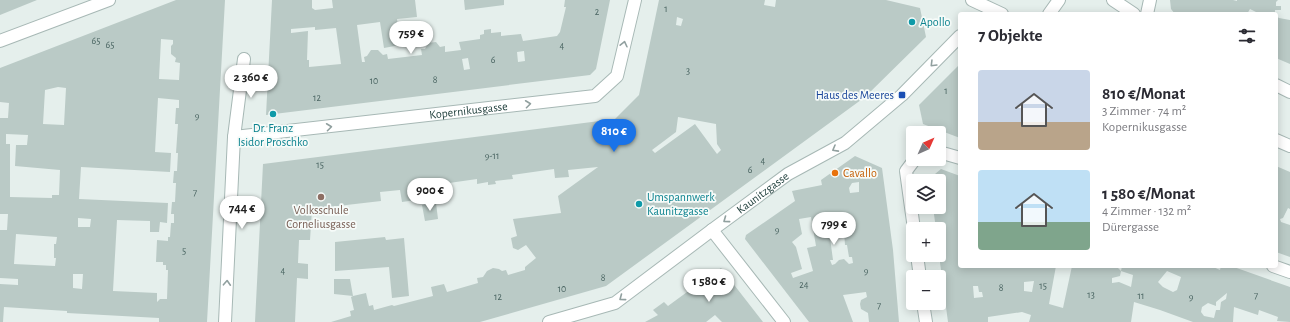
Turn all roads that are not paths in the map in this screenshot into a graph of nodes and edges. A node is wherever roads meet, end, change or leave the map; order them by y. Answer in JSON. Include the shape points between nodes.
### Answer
{"nodes":[{"id":1,"x":109,"y":0,"type":"edge"},
{"id":2,"x":634,"y":0,"type":"edge"},
{"id":3,"x":972,"y":0,"type":"edge"},
{"id":4,"x":1059,"y":0,"type":"edge"},
{"id":5,"x":1113,"y":0,"type":"edge"},
{"id":6,"x":1150,"y":0,"type":"edge"},
{"id":7,"x":988,"y":7,"type":"edge"},
{"id":8,"x":998,"y":12,"type":"edge"},
{"id":9,"x":1050,"y":12,"type":"edge"},
{"id":10,"x":1131,"y":12,"type":"edge"},
{"id":11,"x":1147,"y":12,"type":"edge"},
{"id":12,"x":958,"y":38,"type":"edge"},
{"id":13,"x":0,"y":41,"type":"edge"},
{"id":14,"x":244,"y":59,"type":"dead end"},
{"id":15,"x":1278,"y":86,"type":"edge"},
{"id":16,"x":1290,"y":92,"type":"edge"},
{"id":17,"x":234,"y":137,"type":"junction"},
{"id":18,"x":1278,"y":141,"type":"edge"},
{"id":19,"x":1290,"y":146,"type":"edge"},
{"id":20,"x":946,"y":154,"type":"edge"},
{"id":21,"x":958,"y":157,"type":"edge"},
{"id":22,"x":910,"y":166,"type":"edge"},
{"id":23,"x":913,"y":222,"type":"edge"},
{"id":24,"x":712,"y":230,"type":"junction"},
{"id":25,"x":1278,"y":268,"type":"edge"},
{"id":26,"x":1290,"y":272,"type":"edge"},
{"id":27,"x":924,"y":310,"type":"edge"},
{"id":28,"x":225,"y":322,"type":"edge"},
{"id":29,"x":549,"y":322,"type":"edge"},
{"id":30,"x":784,"y":322,"type":"edge"},
{"id":31,"x":926,"y":322,"type":"edge"}],
"edges":[{"from":1,"to":13,"type":"street"},
{"from":17,"to":2,"type":"street","name":"Kopernikusgasse","one_way":true,"via":[[595,96],[616,76]]},
{"from":3,"to":7,"type":"street"},
{"from":4,"to":9,"type":"street"},
{"from":5,"to":10,"type":"street"},
{"from":6,"to":11,"type":"street"},
{"from":7,"to":8,"type":"street"},
{"from":12,"to":24,"type":"street","name":"Kaunitzgasse","one_way":true,"via":[[902,95],[845,143],[788,174]]},
{"from":14,"to":17,"type":"street"},
{"from":15,"to":16,"type":"street"},
{"from":28,"to":17,"type":"street","one_way":true},
{"from":18,"to":19,"type":"street"},
{"from":20,"to":21,"type":"street"},
{"from":22,"to":23,"type":"street","via":[[906,171]]},
{"from":24,"to":29,"type":"street","name":"Kaunitzgasse","one_way":true,"via":[[615,303]]},
{"from":24,"to":30,"type":"street"},
{"from":25,"to":26,"type":"street"},
{"from":27,"to":31,"type":"street"}]}
